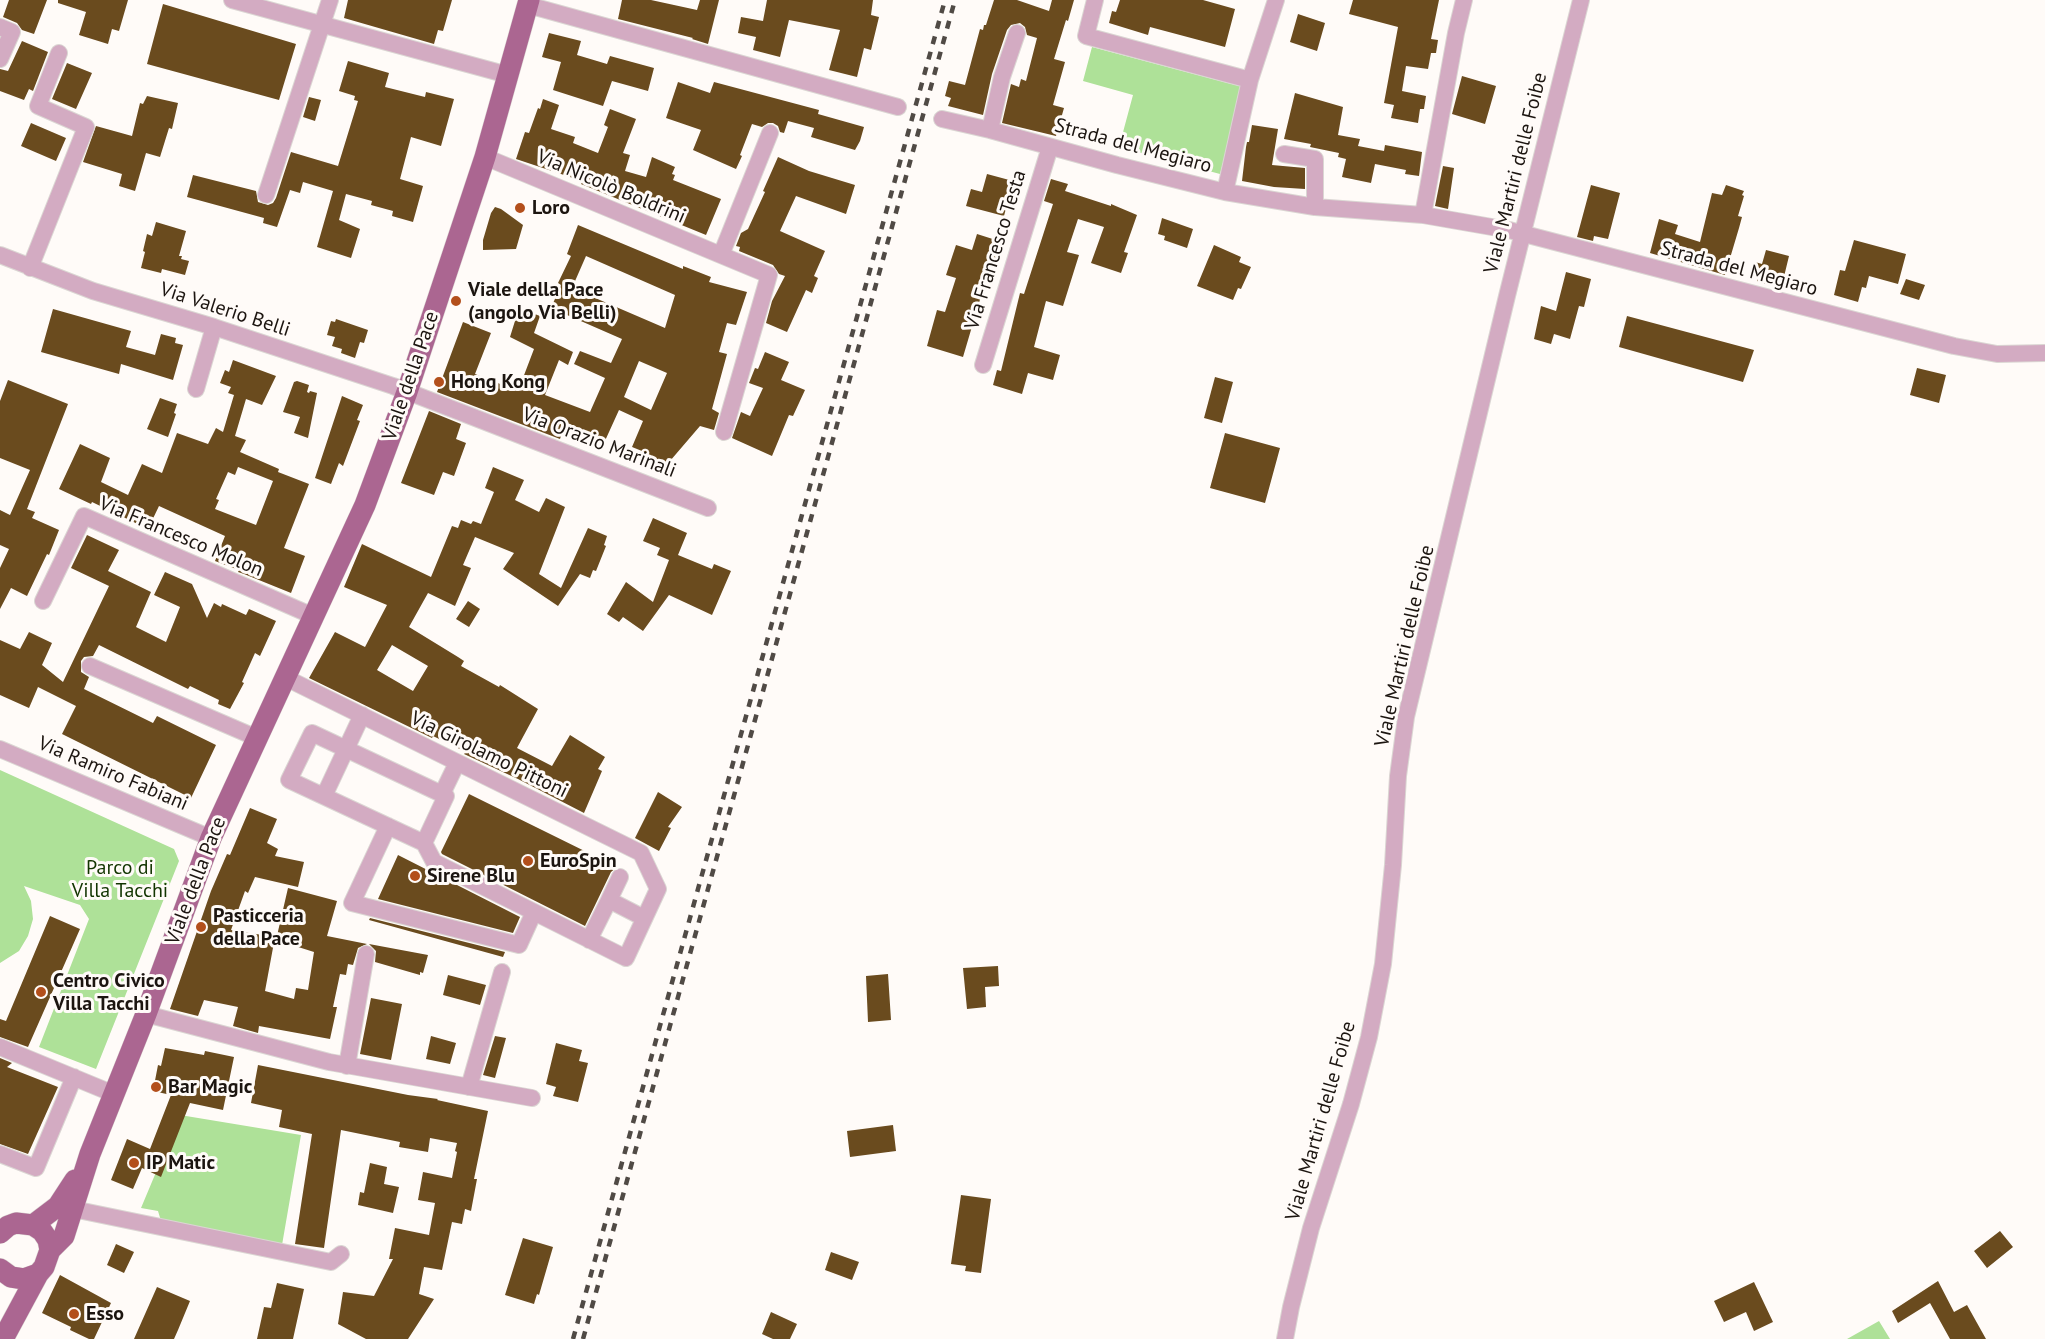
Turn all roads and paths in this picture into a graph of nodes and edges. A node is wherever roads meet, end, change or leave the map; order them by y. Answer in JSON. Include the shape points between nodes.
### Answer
{"nodes":[{"id":1,"x":232,"y":0,"type":"edge"},
{"id":2,"x":330,"y":0,"type":"edge"},
{"id":3,"x":1095,"y":0,"type":"edge"},
{"id":4,"x":1276,"y":0,"type":"edge"},
{"id":5,"x":1464,"y":0,"type":"edge"},
{"id":6,"x":1581,"y":0,"type":"edge"},
{"id":7,"x":529,"y":3,"type":"edge"},
{"id":8,"x":322,"y":26,"type":"junction"},
{"id":9,"x":0,"y":27,"type":"edge"},
{"id":10,"x":1017,"y":33,"type":"dead end"},
{"id":11,"x":59,"y":53,"type":"dead end"},
{"id":12,"x":0,"y":58,"type":"edge"},
{"id":13,"x":508,"y":75,"type":"junction"},
{"id":14,"x":1250,"y":80,"type":"junction"},
{"id":15,"x":898,"y":107,"type":"dead end"},
{"id":16,"x":942,"y":119,"type":"dead end"},
{"id":17,"x":990,"y":130,"type":"junction"},
{"id":18,"x":771,"y":133,"type":"dead end"},
{"id":19,"x":1050,"y":147,"type":"junction"},
{"id":20,"x":1284,"y":154,"type":"dead end"},
{"id":21,"x":485,"y":157,"type":"junction"},
{"id":22,"x":1225,"y":192,"type":"junction"},
{"id":23,"x":266,"y":195,"type":"dead end"},
{"id":24,"x":1315,"y":207,"type":"junction"},
{"id":25,"x":1423,"y":214,"type":"junction"},
{"id":26,"x":1523,"y":233,"type":"junction"},
{"id":27,"x":0,"y":255,"type":"edge"},
{"id":28,"x":722,"y":255,"type":"junction"},
{"id":29,"x":30,"y":268,"type":"junction"},
{"id":30,"x":214,"y":327,"type":"junction"},
{"id":31,"x":2045,"y":353,"type":"edge"},
{"id":32,"x":982,"y":365,"type":"dead end"},
{"id":33,"x":196,"y":389,"type":"dead end"},
{"id":34,"x":407,"y":392,"type":"junction"},
{"id":35,"x":724,"y":432,"type":"dead end"},
{"id":36,"x":708,"y":508,"type":"dead end"},
{"id":37,"x":43,"y":601,"type":"dead end"},
{"id":38,"x":313,"y":616,"type":"junction"},
{"id":39,"x":90,"y":666,"type":"dead end"},
{"id":40,"x":285,"y":677,"type":"junction"},
{"id":41,"x":362,"y":715,"type":"junction"},
{"id":42,"x":257,"y":738,"type":"junction"},
{"id":43,"x":0,"y":749,"type":"edge"},
{"id":44,"x":346,"y":749,"type":"junction"},
{"id":45,"x":457,"y":763,"type":"junction"},
{"id":46,"x":442,"y":794,"type":"junction"},
{"id":47,"x":324,"y":796,"type":"junction"},
{"id":48,"x":388,"y":826,"type":"junction"},
{"id":49,"x":211,"y":838,"type":"junction"},
{"id":50,"x":424,"y":843,"type":"junction"},
{"id":51,"x":620,"y":877,"type":"dead end"},
{"id":52,"x":609,"y":900,"type":"junction"},
{"id":53,"x":534,"y":912,"type":"junction"},
{"id":54,"x":644,"y":918,"type":"junction"},
{"id":55,"x":589,"y":940,"type":"junction"},
{"id":56,"x":366,"y":954,"type":"dead end"},
{"id":57,"x":502,"y":972,"type":"dead end"},
{"id":58,"x":146,"y":1014,"type":"junction"},
{"id":59,"x":0,"y":1047,"type":"edge"},
{"id":60,"x":347,"y":1066,"type":"junction"},
{"id":61,"x":74,"y":1077,"type":"junction"},
{"id":62,"x":469,"y":1087,"type":"junction"},
{"id":63,"x":114,"y":1094,"type":"junction"},
{"id":64,"x":532,"y":1098,"type":"dead end"},
{"id":65,"x":0,"y":1155,"type":"edge"},
{"id":66,"x":87,"y":1161,"type":"junction"},
{"id":67,"x":74,"y":1209,"type":"junction"},
{"id":68,"x":3,"y":1225,"type":"edge"},
{"id":69,"x":33,"y":1225,"type":"junction"},
{"id":70,"x":50,"y":1250,"type":"junction"},
{"id":71,"x":341,"y":1254,"type":"dead end"},
{"id":72,"x":0,"y":1269,"type":"edge"},
{"id":73,"x":38,"y":1274,"type":"junction"},
{"id":74,"x":3,"y":1339,"type":"edge"},
{"id":75,"x":1285,"y":1339,"type":"edge"}],
"edges":[{"from":1,"to":8,"type":"street"},
{"from":2,"to":8,"type":"street"},
{"from":3,"to":14,"type":"street","via":[[1086,36]]},
{"from":4,"to":14,"type":"street"},
{"from":5,"to":25,"type":"street"},
{"from":6,"to":26,"type":"street","name":"Viale Martiri delle Foibe"},
{"from":7,"to":13,"type":"main road","name":"Viale della Pace"},
{"from":7,"to":15,"type":"street"},
{"from":8,"to":13,"type":"street"},
{"from":8,"to":23,"type":"street"},
{"from":9,"to":12,"type":"street","via":[[12,32]]},
{"from":10,"to":17,"type":"street"},
{"from":11,"to":29,"type":"street","via":[[38,106],[86,127]]},
{"from":13,"to":21,"type":"main road","name":"Viale della Pace"},
{"from":14,"to":22,"type":"street"},
{"from":16,"to":17,"type":"street","name":"Strada del Megiaro"},
{"from":17,"to":19,"type":"street","name":"Strada del Megiaro"},
{"from":18,"to":28,"type":"street"},
{"from":19,"to":22,"type":"street","name":"Strada del Megiaro"},
{"from":19,"to":32,"type":"street","name":"Via Francesco Testa"},
{"from":20,"to":24,"type":"street","via":[[1315,159]]},
{"from":21,"to":28,"type":"street","name":"Via Nicolò Boldrini"},
{"from":21,"to":34,"type":"main road","name":"Viale della Pace"},
{"from":22,"to":24,"type":"street","name":"Strada del Megiaro"},
{"from":24,"to":25,"type":"street","name":"Strada del Megiaro"},
{"from":25,"to":26,"type":"street","name":"Strada del Megiaro"},
{"from":26,"to":31,"type":"street","name":"Strada del Megiaro","via":[[1954,346],[1998,354]]},
{"from":26,"to":75,"type":"street","name":"Viale Martiri delle Foibe","via":[[1406,717],[1383,964],[1369,1037],[1311,1228]]},
{"from":27,"to":29,"type":"street","name":"Via Valerio Belli"},
{"from":28,"to":35,"type":"street","name":"Via Nicolò Boldrini","via":[[769,275]]},
{"from":29,"to":30,"type":"street","name":"Via Valerio Belli"},
{"from":30,"to":33,"type":"street"},
{"from":30,"to":34,"type":"street","name":"Via Valerio Belli"},
{"from":34,"to":36,"type":"street","name":"Via Orazio Marinali"},
{"from":34,"to":38,"type":"main road","name":"Viale della Pace","via":[[365,505]]},
{"from":37,"to":38,"type":"street","name":"Via Francesco Molon","via":[[84,516]]},
{"from":38,"to":40,"type":"main road","name":"Viale della Pace"},
{"from":39,"to":42,"type":"street"},
{"from":40,"to":41,"type":"street","name":"Via Girolamo Pittoni"},
{"from":40,"to":42,"type":"main road","name":"Viale della Pace"},
{"from":41,"to":44,"type":"street"},
{"from":41,"to":45,"type":"street","name":"Via Girolamo Pittoni"},
{"from":42,"to":49,"type":"main road","name":"Viale della Pace"},
{"from":43,"to":49,"type":"street","name":"Via Ramiro Fabiani"},
{"from":44,"to":46,"type":"street"},
{"from":44,"to":47,"type":"street"},
{"from":44,"to":47,"type":"street","via":[[312,733],[289,780]]},
{"from":45,"to":46,"type":"street"},
{"from":45,"to":54,"type":"street","name":"Via Girolamo Pittoni","via":[[641,853],[658,889]]},
{"from":46,"to":50,"type":"street","via":[[446,796]]},
{"from":47,"to":48,"type":"street"},
{"from":48,"to":50,"type":"street"},
{"from":48,"to":53,"type":"street","via":[[352,903],[519,945]]},
{"from":49,"to":58,"type":"main road","name":"Viale della Pace"},
{"from":50,"to":53,"type":"street","via":[[434,862]]},
{"from":51,"to":52,"type":"street"},
{"from":52,"to":54,"type":"street"},
{"from":52,"to":55,"type":"street"},
{"from":53,"to":55,"type":"street"},
{"from":54,"to":55,"type":"street","via":[[626,957]]},
{"from":56,"to":60,"type":"street"},
{"from":57,"to":62,"type":"street"},
{"from":58,"to":60,"type":"street"},
{"from":58,"to":63,"type":"main road","name":"Viale della Pace"},
{"from":59,"to":61,"type":"street"},
{"from":60,"to":62,"type":"street"},
{"from":61,"to":63,"type":"street"},
{"from":61,"to":65,"type":"street","via":[[36,1168]]},
{"from":62,"to":64,"type":"street"},
{"from":63,"to":66,"type":"main road","name":"Viale della Pace"},
{"from":66,"to":67,"type":"main road","name":"Viale della Pace"},
{"from":66,"to":69,"type":"main road","name":"Viale della Pace","via":[[58,1206]]},
{"from":67,"to":70,"type":"main road","name":"Viale della Pace","via":[[64,1236]]},
{"from":67,"to":71,"type":"street","via":[[331,1262]]},
{"from":68,"to":69,"type":"main road"},
{"from":69,"to":70,"type":"main road","via":[[42,1231]]},
{"from":70,"to":73,"type":"main road","name":"Viale della Pace"},
{"from":72,"to":73,"type":"main road","via":[[11,1277],[24,1279]]},
{"from":73,"to":74,"type":"main road","name":"Viale della Pace"}]}
